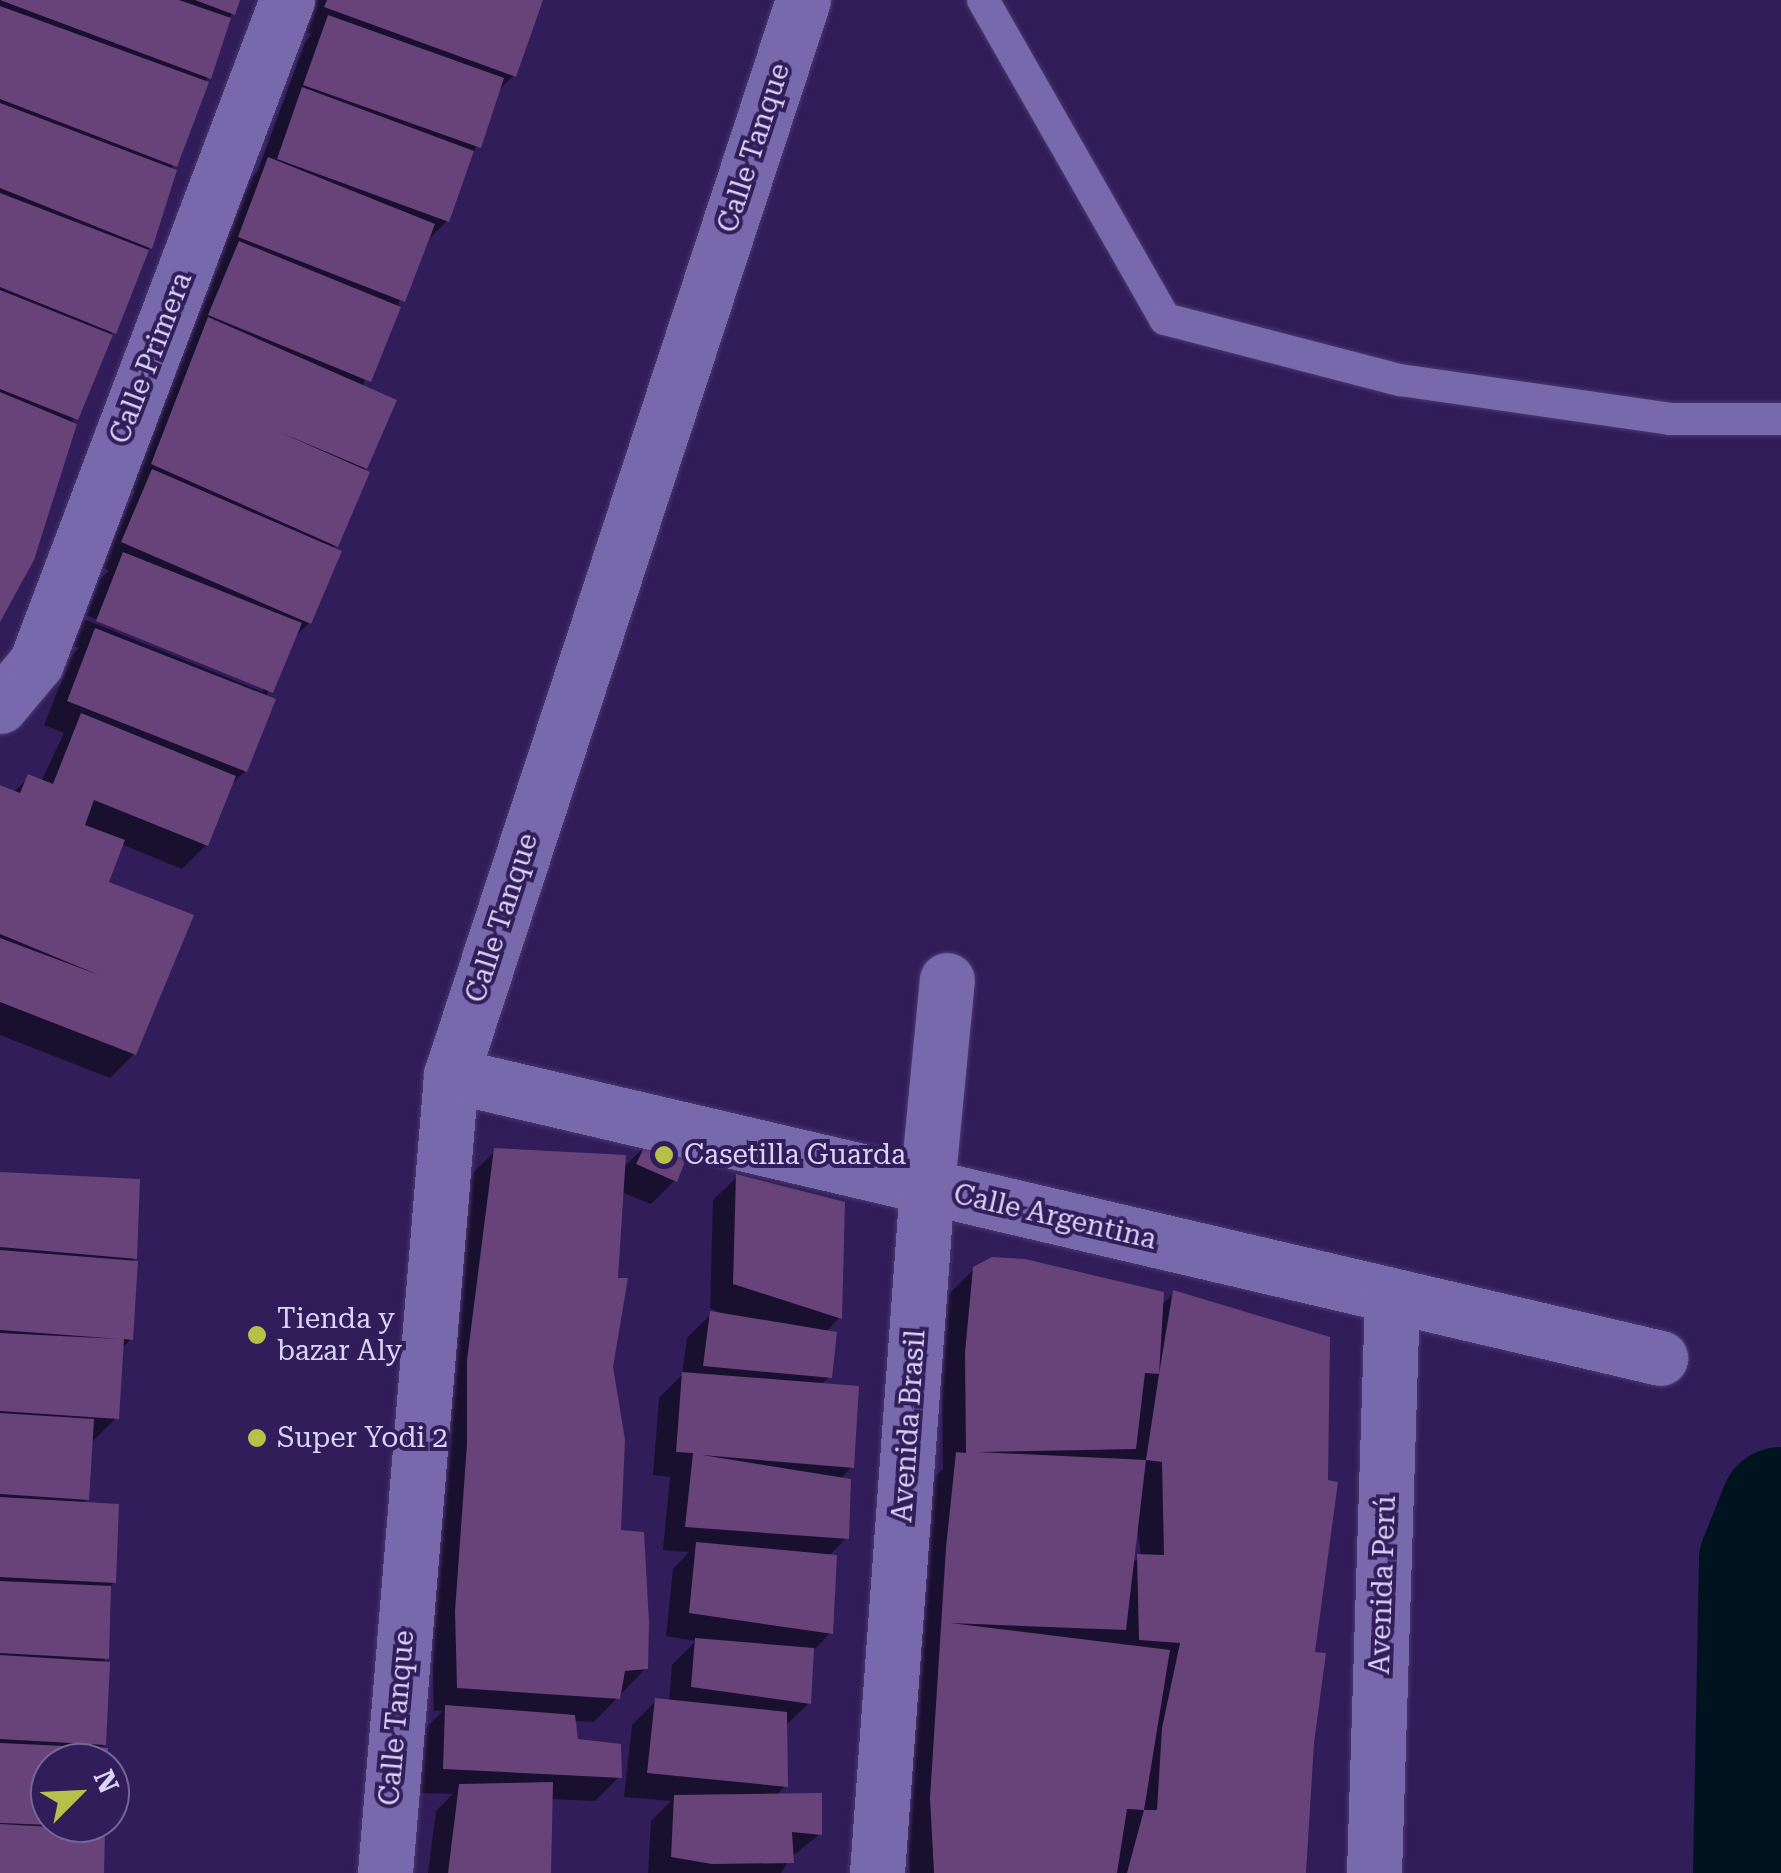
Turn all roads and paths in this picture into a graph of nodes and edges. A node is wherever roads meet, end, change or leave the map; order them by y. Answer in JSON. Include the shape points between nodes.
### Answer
{"nodes":[{"id":1,"x":287,"y":0,"type":"edge"},
{"id":2,"x":803,"y":0,"type":"edge"},
{"id":3,"x":983,"y":0,"type":"edge"},
{"id":4,"x":1781,"y":419,"type":"edge"},
{"id":5,"x":0,"y":706,"type":"edge"},
{"id":6,"x":947,"y":980,"type":"dead end"},
{"id":7,"x":451,"y":1075,"type":"junction"},
{"id":8,"x":927,"y":1186,"type":"junction"},
{"id":9,"x":1392,"y":1296,"type":"junction"},
{"id":10,"x":1660,"y":1358,"type":"dead end"},
{"id":11,"x":384,"y":1873,"type":"edge"},
{"id":12,"x":877,"y":1873,"type":"edge"},
{"id":13,"x":1374,"y":1873,"type":"edge"}],
"edges":[{"from":1,"to":5,"type":"street","name":"Calle Primera","via":[[36,663]]},
{"from":2,"to":7,"type":"street","name":"Calle Tanque"},
{"from":3,"to":4,"type":"lane","via":[[1165,319],[1400,380],[1670,419]]},
{"from":6,"to":8,"type":"street","name":"Avenida Brasil"},
{"from":7,"to":8,"type":"street","name":"Calle Argentina"},
{"from":7,"to":11,"type":"street","name":"Calle Tanque"},
{"from":8,"to":9,"type":"street","name":"Calle Argentina"},
{"from":8,"to":12,"type":"street","name":"Avenida Brasil"},
{"from":9,"to":10,"type":"street","name":"Calle Argentina"},
{"from":9,"to":13,"type":"street","name":"Avenida Perú"}]}
